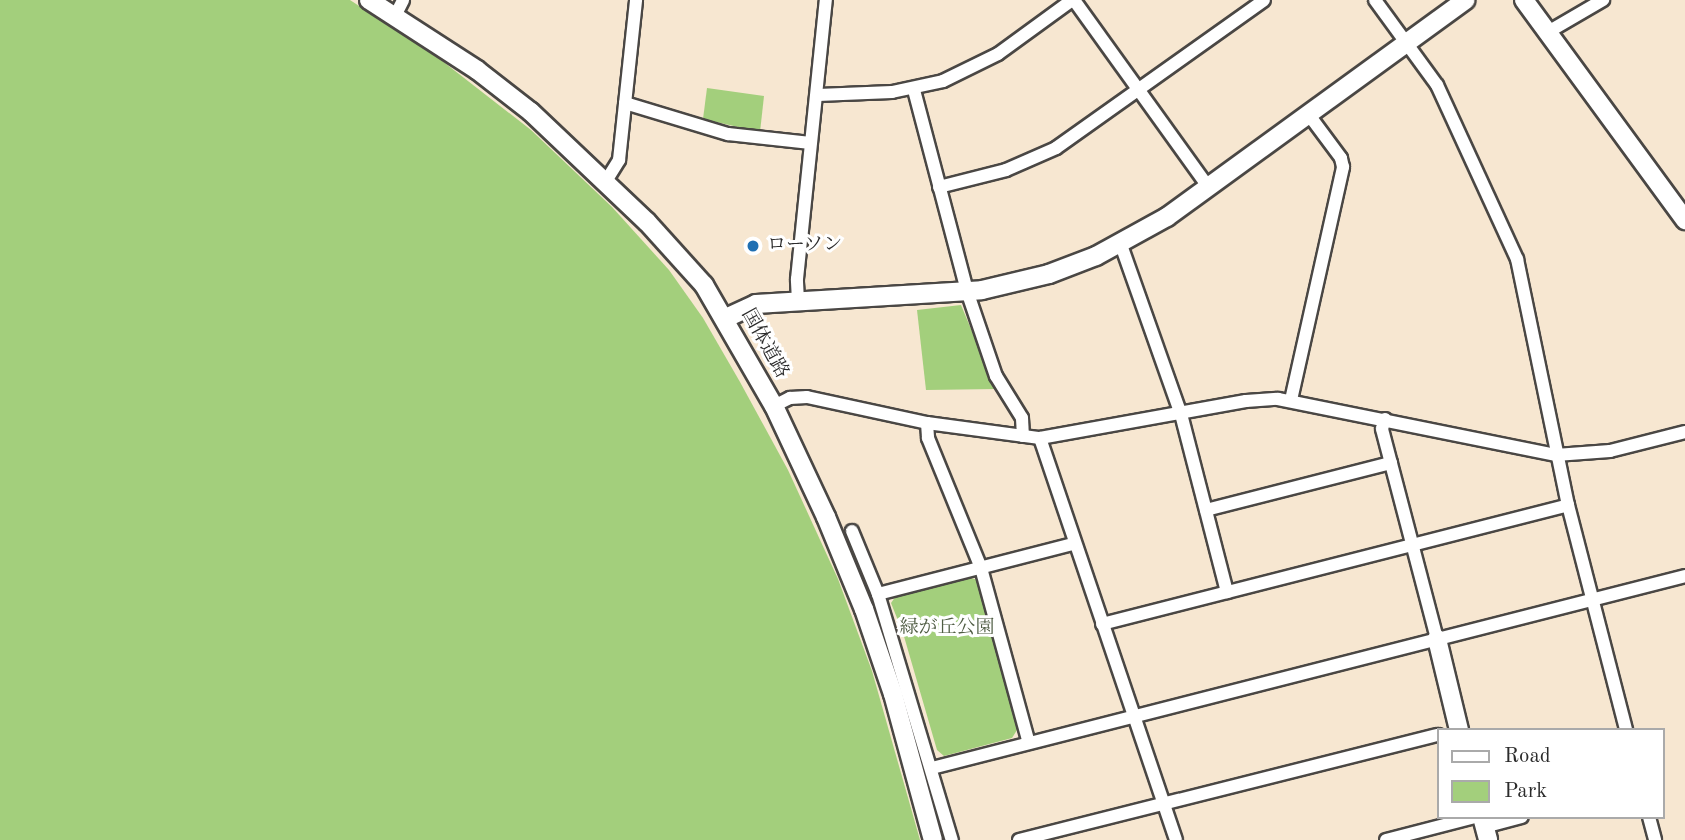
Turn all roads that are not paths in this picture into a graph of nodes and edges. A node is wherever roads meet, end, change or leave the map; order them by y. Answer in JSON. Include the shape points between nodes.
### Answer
{"nodes":[{"id":1,"x":369,"y":0,"type":"edge"},
{"id":2,"x":636,"y":0,"type":"edge"},
{"id":3,"x":826,"y":0,"type":"edge"},
{"id":4,"x":1073,"y":0,"type":"edge"},
{"id":5,"x":1264,"y":0,"type":"edge"},
{"id":6,"x":1375,"y":0,"type":"edge"},
{"id":7,"x":1466,"y":0,"type":"edge"},
{"id":8,"x":1524,"y":0,"type":"edge"},
{"id":9,"x":1603,"y":0,"type":"edge"},
{"id":10,"x":399,"y":8,"type":"edge"},
{"id":11,"x":1548,"y":32,"type":"junction"},
{"id":12,"x":1406,"y":44,"type":"junction"},
{"id":13,"x":914,"y":90,"type":"junction"},
{"id":14,"x":1139,"y":91,"type":"junction"},
{"id":15,"x":818,"y":95,"type":"junction"},
{"id":16,"x":625,"y":103,"type":"junction"},
{"id":17,"x":1310,"y":115,"type":"junction"},
{"id":18,"x":811,"y":143,"type":"junction"},
{"id":19,"x":606,"y":181,"type":"junction"},
{"id":20,"x":940,"y":187,"type":"junction"},
{"id":21,"x":1209,"y":188,"type":"junction"},
{"id":22,"x":1685,"y":220,"type":"edge"},
{"id":23,"x":1121,"y":245,"type":"junction"},
{"id":24,"x":967,"y":291,"type":"junction"},
{"id":25,"x":798,"y":301,"type":"junction"},
{"id":26,"x":726,"y":318,"type":"junction"},
{"id":27,"x":1291,"y":400,"type":"junction"},
{"id":28,"x":774,"y":406,"type":"junction"},
{"id":29,"x":1181,"y":414,"type":"junction"},
{"id":30,"x":1385,"y":419,"type":"junction"},
{"id":31,"x":927,"y":423,"type":"junction"},
{"id":32,"x":1685,"y":432,"type":"edge"},
{"id":33,"x":1023,"y":436,"type":"junction"},
{"id":34,"x":1040,"y":438,"type":"junction"},
{"id":35,"x":1556,"y":455,"type":"junction"},
{"id":36,"x":1391,"y":463,"type":"junction"},
{"id":37,"x":1568,"y":505,"type":"junction"},
{"id":38,"x":1206,"y":510,"type":"junction"},
{"id":39,"x":852,"y":531,"type":"dead end"},
{"id":40,"x":1073,"y":544,"type":"junction"},
{"id":41,"x":1412,"y":545,"type":"junction"},
{"id":42,"x":981,"y":568,"type":"junction"},
{"id":43,"x":1685,"y":576,"type":"edge"},
{"id":44,"x":1227,"y":592,"type":"junction"},
{"id":45,"x":878,"y":594,"type":"junction"},
{"id":46,"x":1593,"y":599,"type":"junction"},
{"id":47,"x":1102,"y":624,"type":"junction"},
{"id":48,"x":1437,"y":639,"type":"junction"},
{"id":49,"x":1135,"y":716,"type":"junction"},
{"id":50,"x":1458,"y":728,"type":"edge"},
{"id":51,"x":1625,"y":728,"type":"edge"},
{"id":52,"x":1436,"y":735,"type":"edge"},
{"id":53,"x":1029,"y":743,"type":"junction"},
{"id":54,"x":932,"y":768,"type":"junction"},
{"id":55,"x":1164,"y":803,"type":"junction"},
{"id":56,"x":1512,"y":819,"type":"edge"},
{"id":57,"x":1650,"y":819,"type":"edge"},
{"id":58,"x":1482,"y":825,"type":"edge"},
{"id":59,"x":933,"y":840,"type":"edge"},
{"id":60,"x":952,"y":840,"type":"edge"},
{"id":61,"x":1019,"y":840,"type":"edge"},
{"id":62,"x":1177,"y":840,"type":"edge"},
{"id":63,"x":1386,"y":840,"type":"edge"},
{"id":64,"x":1655,"y":840,"type":"edge"}],
"edges":[{"from":1,"to":10,"type":"street","name":"国体道路"},
{"from":2,"to":16,"type":"street"},
{"from":3,"to":15,"type":"street"},
{"from":4,"to":13,"type":"street","via":[[979,66]]},
{"from":4,"to":14,"type":"street"},
{"from":5,"to":14,"type":"street"},
{"from":6,"to":12,"type":"street"},
{"from":7,"to":12,"type":"street"},
{"from":8,"to":11,"type":"street"},
{"from":9,"to":11,"type":"street"},
{"from":10,"to":19,"type":"street","name":"国体道路","via":[[505,90]]},
{"from":11,"to":22,"type":"street"},
{"from":12,"to":17,"type":"street"},
{"from":12,"to":35,"type":"street","via":[[1437,85],[1517,259]]},
{"from":13,"to":15,"type":"street"},
{"from":13,"to":20,"type":"street"},
{"from":14,"to":20,"type":"street","via":[[1037,158]]},
{"from":14,"to":21,"type":"street"},
{"from":15,"to":18,"type":"street"},
{"from":16,"to":18,"type":"street","via":[[728,134]]},
{"from":16,"to":19,"type":"street","via":[[619,160]]},
{"from":17,"to":21,"type":"street"},
{"from":17,"to":27,"type":"street","via":[[1343,167]]},
{"from":18,"to":25,"type":"street"},
{"from":19,"to":26,"type":"street","name":"国体道路","via":[[682,258]]},
{"from":20,"to":24,"type":"street"},
{"from":21,"to":23,"type":"street"},
{"from":23,"to":24,"type":"street","via":[[1049,274]]},
{"from":23,"to":29,"type":"street"},
{"from":24,"to":25,"type":"street"},
{"from":24,"to":33,"type":"street","via":[[996,376],[1023,423]]},
{"from":25,"to":26,"type":"street","via":[[756,304]]},
{"from":26,"to":28,"type":"street","name":"国体道路"},
{"from":27,"to":29,"type":"street","via":[[1246,401]]},
{"from":27,"to":30,"type":"street"},
{"from":28,"to":31,"type":"street","via":[[790,398],[807,397]]},
{"from":28,"to":59,"type":"street","name":"国体道路","via":[[864,609]]},
{"from":29,"to":34,"type":"street"},
{"from":29,"to":38,"type":"street"},
{"from":30,"to":35,"type":"street"},
{"from":30,"to":36,"type":"street","via":[[1382,429]]},
{"from":31,"to":33,"type":"street"},
{"from":31,"to":42,"type":"street","via":[[928,438]]},
{"from":32,"to":35,"type":"street","via":[[1609,451]]},
{"from":33,"to":34,"type":"street"},
{"from":34,"to":40,"type":"street"},
{"from":35,"to":37,"type":"street"},
{"from":36,"to":38,"type":"street"},
{"from":36,"to":41,"type":"street"},
{"from":37,"to":41,"type":"street"},
{"from":37,"to":46,"type":"street"},
{"from":38,"to":44,"type":"street"},
{"from":39,"to":45,"type":"street"},
{"from":40,"to":42,"type":"street"},
{"from":40,"to":47,"type":"street"},
{"from":41,"to":44,"type":"street"},
{"from":41,"to":48,"type":"street"},
{"from":42,"to":45,"type":"street"},
{"from":42,"to":53,"type":"street"},
{"from":43,"to":46,"type":"street"},
{"from":44,"to":47,"type":"street"},
{"from":45,"to":54,"type":"street"},
{"from":46,"to":48,"type":"street"},
{"from":46,"to":51,"type":"street"},
{"from":47,"to":49,"type":"street"},
{"from":48,"to":49,"type":"street"},
{"from":48,"to":50,"type":"street"},
{"from":49,"to":53,"type":"street"},
{"from":49,"to":55,"type":"street"},
{"from":52,"to":55,"type":"street"},
{"from":53,"to":54,"type":"street"},
{"from":54,"to":60,"type":"street"},
{"from":55,"to":61,"type":"street"},
{"from":55,"to":62,"type":"street"},
{"from":56,"to":58,"type":"street"},
{"from":57,"to":64,"type":"street"},
{"from":58,"to":63,"type":"street"}]}
